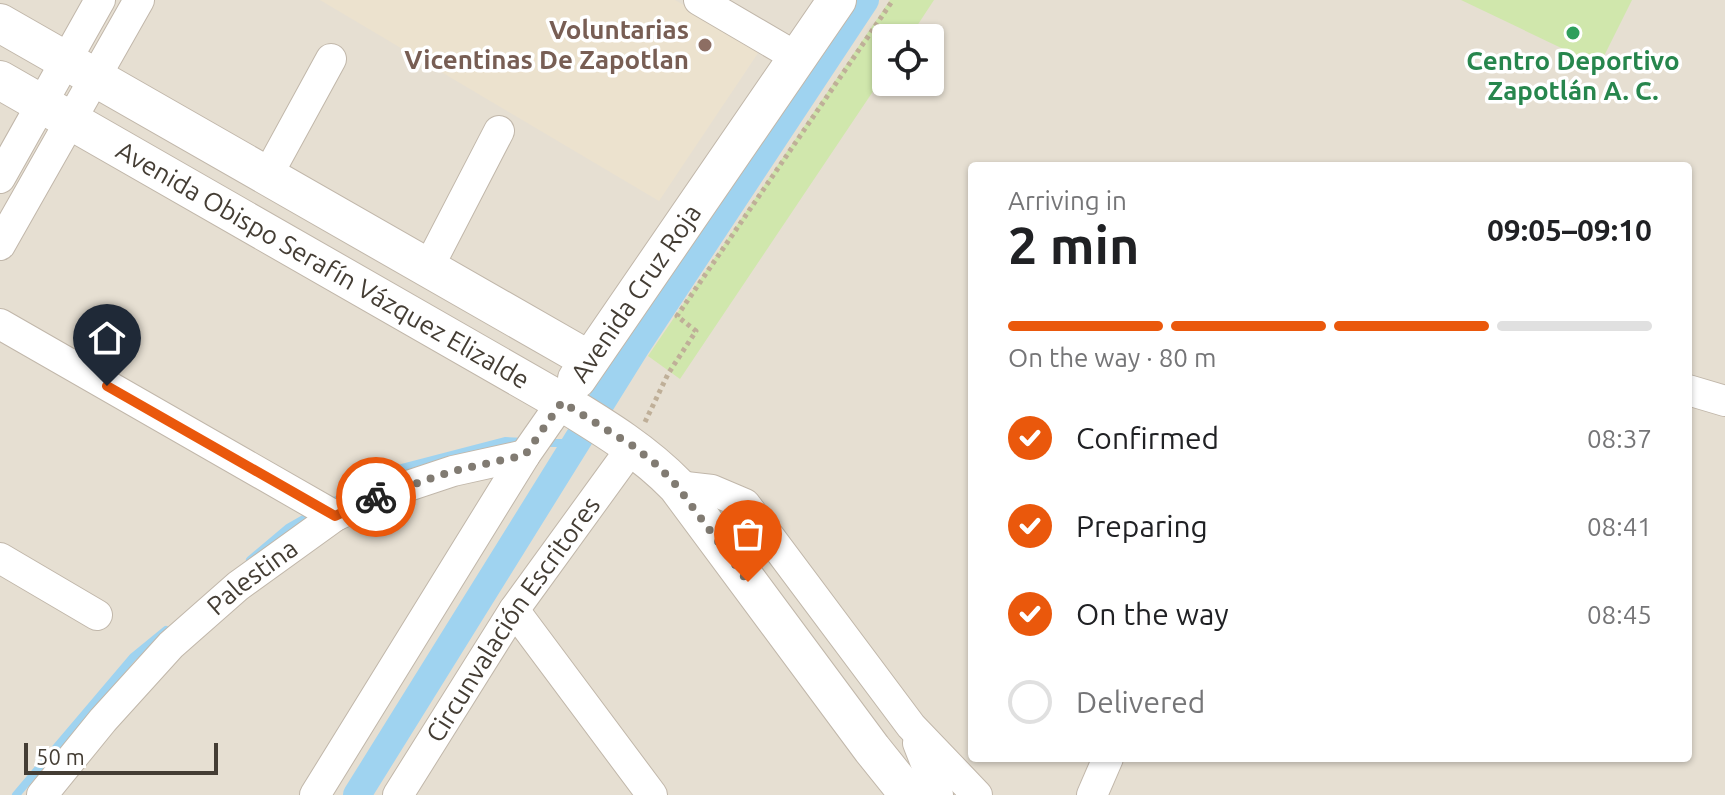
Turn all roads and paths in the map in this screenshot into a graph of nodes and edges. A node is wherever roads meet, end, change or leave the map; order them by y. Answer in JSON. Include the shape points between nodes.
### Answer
{"nodes":[{"id":1,"x":100,"y":0,"type":"edge"},
{"id":2,"x":139,"y":0,"type":"edge"},
{"id":3,"x":699,"y":0,"type":"edge"},
{"id":4,"x":837,"y":0,"type":"edge"},
{"id":5,"x":893,"y":0,"type":"edge"},
{"id":6,"x":0,"y":23,"type":"edge"},
{"id":7,"x":798,"y":58,"type":"junction"},
{"id":8,"x":331,"y":59,"type":"dead end"},
{"id":9,"x":80,"y":69,"type":"junction"},
{"id":10,"x":0,"y":80,"type":"edge"},
{"id":11,"x":56,"y":112,"type":"junction"},
{"id":12,"x":499,"y":131,"type":"dead end"},
{"id":13,"x":267,"y":176,"type":"junction"},
{"id":14,"x":0,"y":178,"type":"edge"},
{"id":15,"x":0,"y":245,"type":"edge"},
{"id":16,"x":428,"y":268,"type":"junction"},
{"id":17,"x":0,"y":324,"type":"edge"},
{"id":18,"x":589,"y":360,"type":"junction"},
{"id":19,"x":1692,"y":391,"type":"edge"},
{"id":20,"x":1725,"y":401,"type":"edge"},
{"id":21,"x":572,"y":408,"type":"junction"},
{"id":22,"x":626,"y":442,"type":"junction"},
{"id":23,"x":525,"y":455,"type":"junction"},
{"id":24,"x":677,"y":486,"type":"junction"},
{"id":25,"x":335,"y":516,"type":"junction"},
{"id":26,"x":0,"y":558,"type":"edge"},
{"id":27,"x":514,"y":610,"type":"junction"},
{"id":28,"x":97,"y":615,"type":"dead end"},
{"id":29,"x":911,"y":726,"type":"junction"},
{"id":30,"x":1106,"y":762,"type":"edge"},
{"id":31,"x":407,"y":791,"type":"edge"},
{"id":32,"x":42,"y":795,"type":"edge"},
{"id":33,"x":315,"y":795,"type":"edge"},
{"id":34,"x":652,"y":795,"type":"edge"},
{"id":35,"x":909,"y":795,"type":"edge"},
{"id":36,"x":938,"y":795,"type":"edge"},
{"id":37,"x":977,"y":795,"type":"edge"},
{"id":38,"x":1092,"y":795,"type":"edge"}],
"edges":[{"from":1,"to":9,"type":"street"},
{"from":2,"to":9,"type":"street"},
{"from":3,"to":7,"type":"street"},
{"from":4,"to":7,"type":"street","name":"Avenida Cruz Roja"},
{"from":5,"to":22,"type":"path","via":[[677,316],[696,331]]},
{"from":6,"to":9,"type":"street","name":"Avenida Obispo Serafín Vázquez Elizalde"},
{"from":7,"to":18,"type":"street","name":"Avenida Cruz Roja"},
{"from":8,"to":13,"type":"street"},
{"from":9,"to":11,"type":"street"},
{"from":9,"to":13,"type":"street","name":"Avenida Obispo Serafín Vázquez Elizalde"},
{"from":10,"to":11,"type":"street","name":"Avenida Obispo Serafín Vázquez Elizalde"},
{"from":11,"to":14,"type":"street"},
{"from":11,"to":15,"type":"street"},
{"from":11,"to":21,"type":"street","name":"Avenida Obispo Serafín Vázquez Elizalde"},
{"from":12,"to":16,"type":"street"},
{"from":13,"to":16,"type":"street","name":"Avenida Obispo Serafín Vázquez Elizalde"},
{"from":16,"to":18,"type":"street","name":"Avenida Obispo Serafín Vázquez Elizalde"},
{"from":17,"to":25,"type":"street"},
{"from":18,"to":21,"type":"street","name":"Avenida Cruz Roja"},
{"from":19,"to":20,"type":"street"},
{"from":21,"to":22,"type":"street","name":"Avenida Obispo Serafín Vázquez Elizalde"},
{"from":21,"to":23,"type":"street","name":"Avenida Cruz Roja"},
{"from":22,"to":24,"type":"street","name":"Avenida Obispo Serafín Vázquez Elizalde"},
{"from":22,"to":27,"type":"street","name":"Circunvalación Escritores"},
{"from":23,"to":25,"type":"street","name":"Palestina","via":[[453,471]]},
{"from":23,"to":33,"type":"street","name":"Avenida Cruz Roja"},
{"from":24,"to":29,"type":"street","via":[[712,490],[745,504]]},
{"from":24,"to":35,"type":"street","name":"Avenida Obispo Serafín Vázquez Elizalde"},
{"from":25,"to":32,"type":"street","name":"Palestina","via":[[238,586],[171,645]]},
{"from":26,"to":28,"type":"street"},
{"from":27,"to":31,"type":"street","name":"Circunvalación Escritores"},
{"from":27,"to":34,"type":"street"},
{"from":29,"to":36,"type":"street"},
{"from":29,"to":37,"type":"street"},
{"from":30,"to":38,"type":"street"}]}
